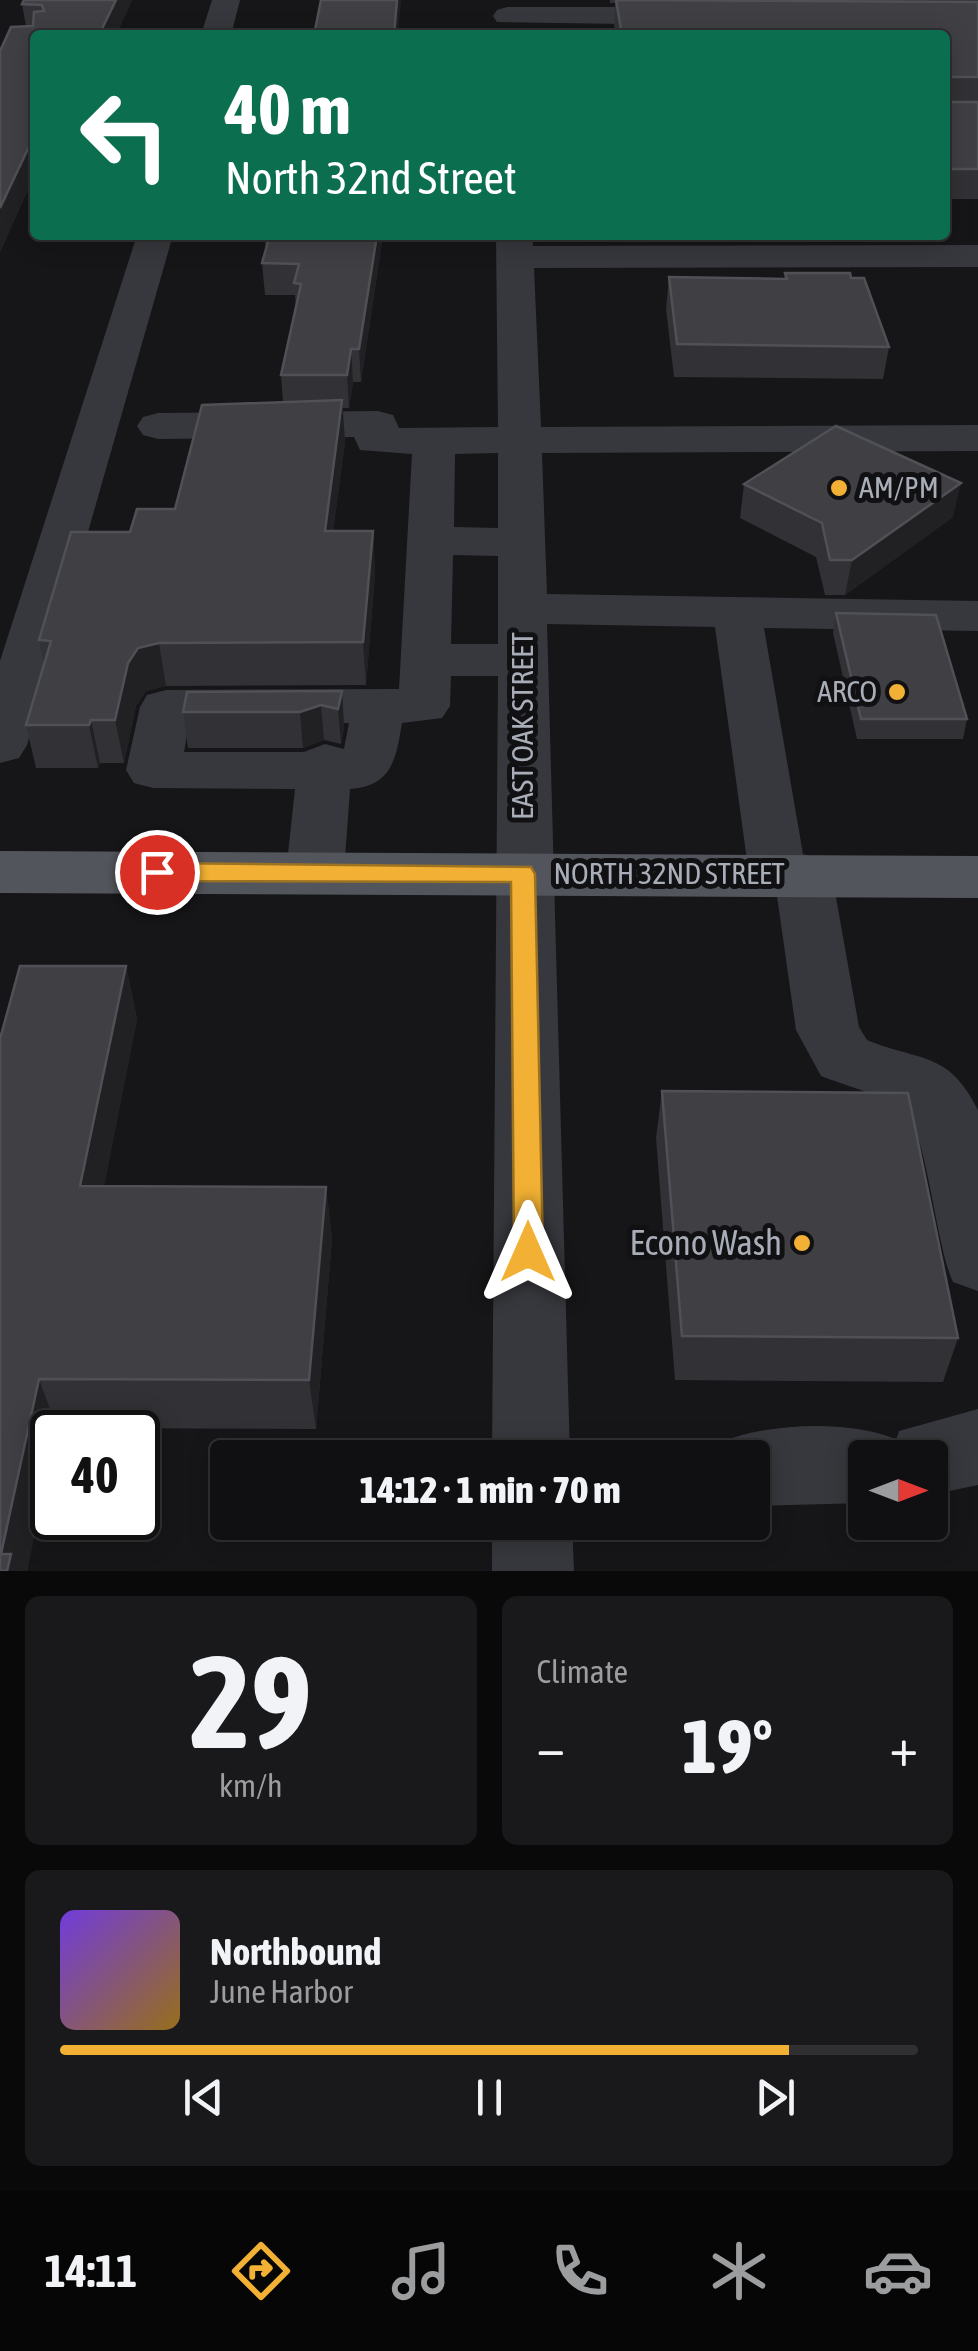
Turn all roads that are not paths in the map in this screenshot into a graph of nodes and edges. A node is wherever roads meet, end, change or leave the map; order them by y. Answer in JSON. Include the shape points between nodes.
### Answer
{"nodes":[{"id":1,"x":226,"y":0,"type":"edge"},
{"id":2,"x":725,"y":16,"type":"edge"},
{"id":3,"x":507,"y":17,"type":"edge"},
{"id":4,"x":217,"y":30,"type":"edge"},
{"id":5,"x":153,"y":240,"type":"edge"},
{"id":6,"x":514,"y":246,"type":"edge"},
{"id":7,"x":978,"y":256,"type":"edge"},
{"id":8,"x":158,"y":426,"type":"dead end"},
{"id":9,"x":978,"y":438,"type":"edge"},
{"id":10,"x":434,"y":441,"type":"junction"},
{"id":11,"x":520,"y":442,"type":"junction"},
{"id":12,"x":431,"y":541,"type":"junction"},
{"id":13,"x":522,"y":542,"type":"junction"},
{"id":14,"x":737,"y":611,"type":"junction"},
{"id":15,"x":978,"y":616,"type":"edge"},
{"id":16,"x":523,"y":634,"type":"junction"},
{"id":17,"x":426,"y":660,"type":"junction"},
{"id":18,"x":337,"y":733,"type":"junction"},
{"id":19,"x":0,"y":745,"type":"edge"},
{"id":20,"x":209,"y":750,"type":"dead end"},
{"id":21,"x":0,"y":872,"type":"edge"},
{"id":22,"x":315,"y":872,"type":"junction"},
{"id":23,"x":523,"y":874,"type":"junction"},
{"id":24,"x":790,"y":875,"type":"junction"},
{"id":25,"x":978,"y":877,"type":"edge"},
{"id":26,"x":978,"y":1260,"type":"edge"},
{"id":27,"x":531,"y":1440,"type":"edge"},
{"id":28,"x":978,"y":1446,"type":"edge"},
{"id":29,"x":948,"y":1454,"type":"edge"},
{"id":30,"x":848,"y":1465,"type":"edge"},
{"id":31,"x":770,"y":1468,"type":"edge"},
{"id":32,"x":532,"y":1540,"type":"edge"},
{"id":33,"x":533,"y":1571,"type":"edge"}],
"edges":[{"from":1,"to":4,"type":"street"},
{"from":2,"to":3,"type":"street"},
{"from":5,"to":19,"type":"street"},
{"from":6,"to":7,"type":"street"},
{"from":6,"to":11,"type":"street","name":"EAST OAK STREET"},
{"from":8,"to":10,"type":"street","via":[[378,424],[375,441]]},
{"from":9,"to":11,"type":"street"},
{"from":10,"to":11,"type":"street"},
{"from":10,"to":12,"type":"street"},
{"from":11,"to":13,"type":"street","name":"EAST OAK STREET"},
{"from":12,"to":13,"type":"street"},
{"from":12,"to":17,"type":"street"},
{"from":13,"to":16,"type":"street","name":"EAST OAK STREET"},
{"from":14,"to":15,"type":"street"},
{"from":14,"to":16,"type":"street"},
{"from":14,"to":24,"type":"street"},
{"from":16,"to":17,"type":"street"},
{"from":16,"to":23,"type":"street","name":"EAST OAK STREET"},
{"from":17,"to":18,"type":"street","via":[[424,706]]},
{"from":18,"to":20,"type":"street"},
{"from":18,"to":22,"type":"street"},
{"from":21,"to":22,"type":"main road","name":"NORTH 32ND STREET"},
{"from":22,"to":23,"type":"main road","name":"NORTH 32ND STREET"},
{"from":23,"to":24,"type":"main road","name":"NORTH 32ND STREET"},
{"from":23,"to":27,"type":"street","name":"EAST OAK STREET"},
{"from":24,"to":25,"type":"main road","name":"NORTH 32ND STREET"},
{"from":24,"to":26,"type":"street","via":[[828,1030],[844,1058],[919,1081],[946,1112]]},
{"from":28,"to":29,"type":"street"},
{"from":30,"to":31,"type":"street"},
{"from":32,"to":33,"type":"street"}]}
